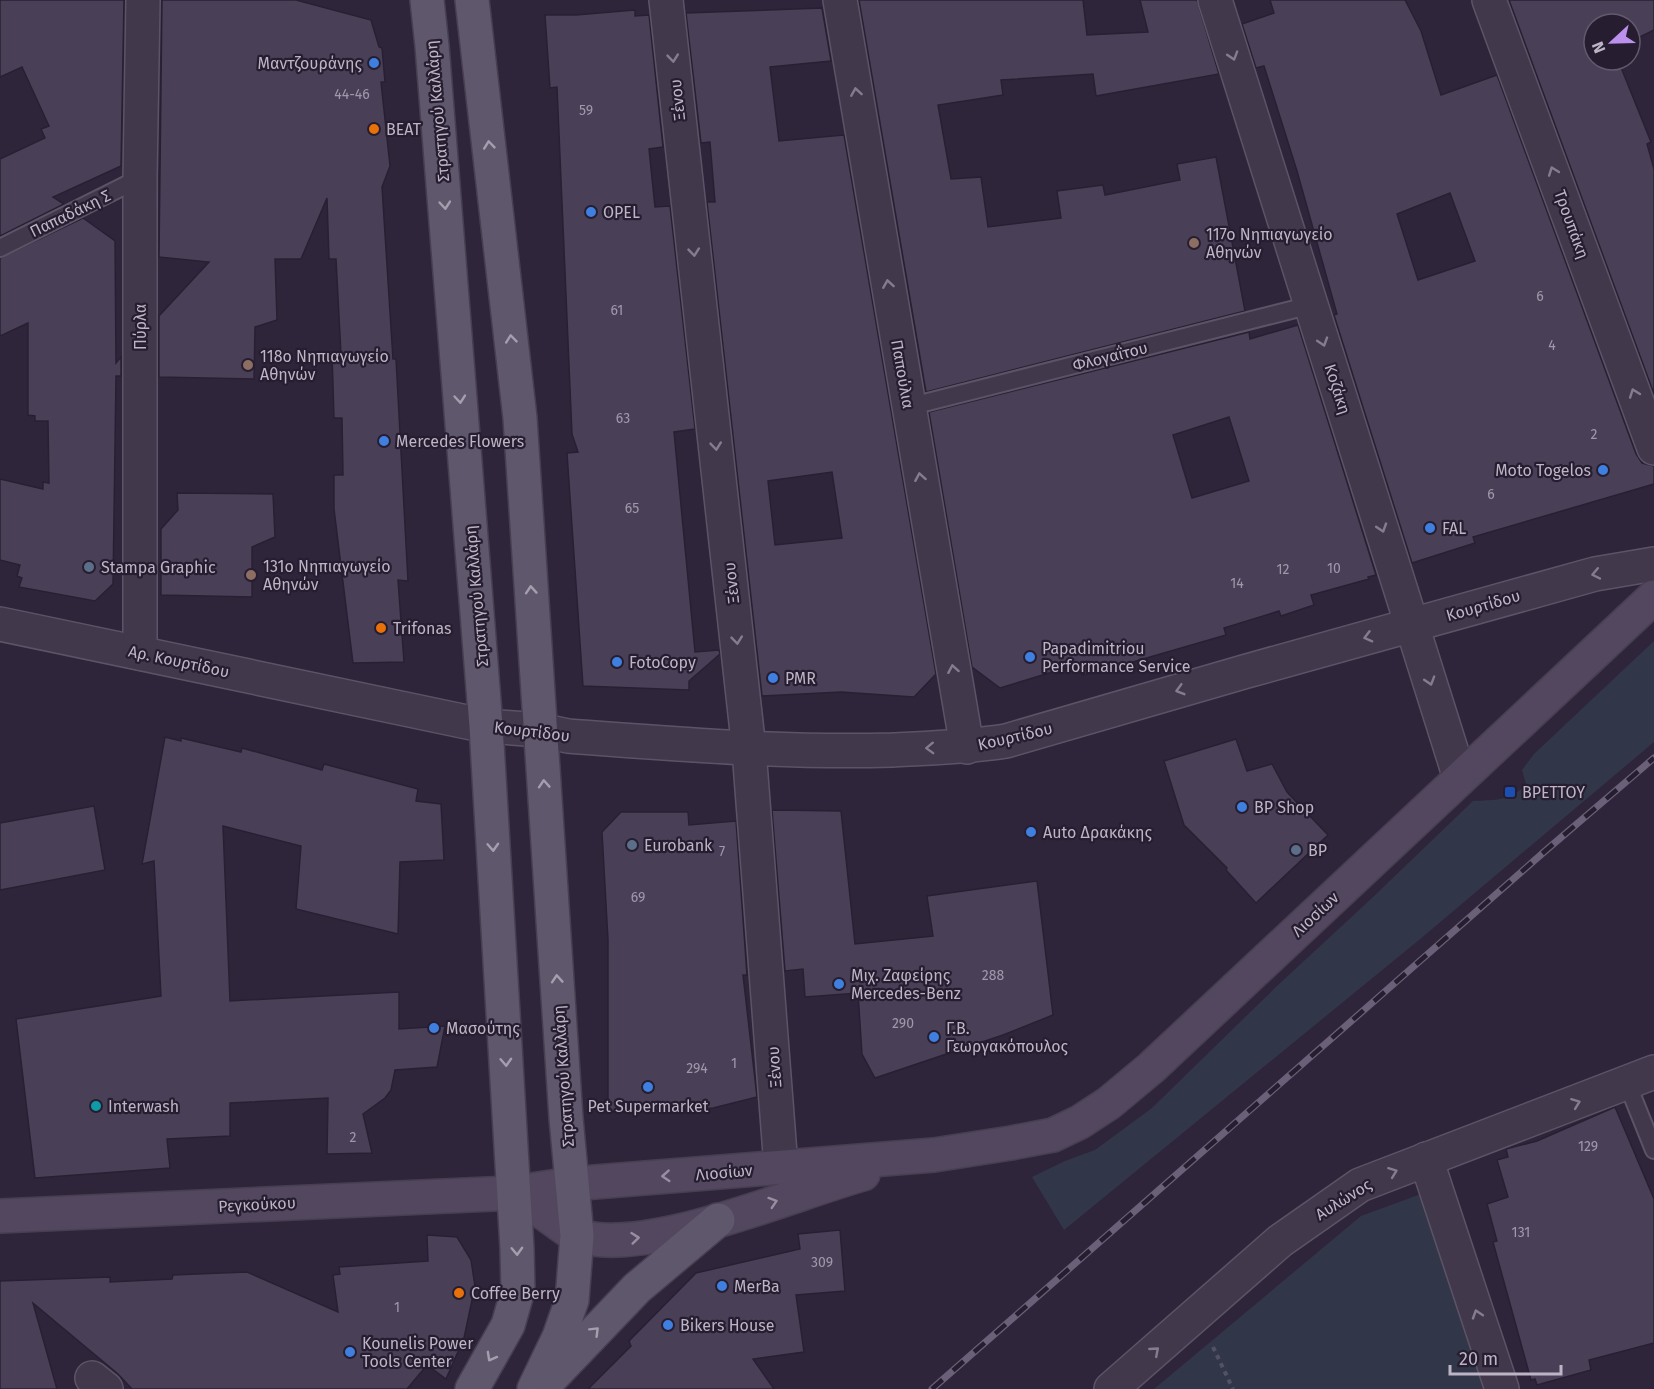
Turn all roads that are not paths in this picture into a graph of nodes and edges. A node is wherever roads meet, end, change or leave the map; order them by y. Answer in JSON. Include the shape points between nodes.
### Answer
{"nodes":[{"id":1,"x":143,"y":0,"type":"edge"},
{"id":2,"x":427,"y":0,"type":"edge"},
{"id":3,"x":472,"y":0,"type":"edge"},
{"id":4,"x":666,"y":0,"type":"edge"},
{"id":5,"x":840,"y":0,"type":"edge"},
{"id":6,"x":1215,"y":0,"type":"edge"},
{"id":7,"x":1489,"y":0,"type":"edge"},
{"id":8,"x":140,"y":178,"type":"junction"},
{"id":9,"x":0,"y":248,"type":"edge"},
{"id":10,"x":1311,"y":305,"type":"junction"},
{"id":11,"x":908,"y":407,"type":"junction"},
{"id":12,"x":1654,"y":448,"type":"edge"},
{"id":13,"x":1654,"y":564,"type":"edge"},
{"id":14,"x":1654,"y":597,"type":"edge"},
{"id":15,"x":0,"y":624,"type":"edge"},
{"id":16,"x":1412,"y":625,"type":"junction"},
{"id":17,"x":140,"y":653,"type":"junction"},
{"id":18,"x":359,"y":698,"type":"joint"},
{"id":19,"x":486,"y":726,"type":"junction"},
{"id":20,"x":540,"y":730,"type":"junction"},
{"id":21,"x":967,"y":747,"type":"junction"},
{"id":22,"x":749,"y":750,"type":"junction"},
{"id":23,"x":1460,"y":778,"type":"junction"},
{"id":24,"x":1640,"y":1078,"type":"edge"},
{"id":25,"x":1654,"y":1150,"type":"edge"},
{"id":26,"x":934,"y":1155,"type":"junction"},
{"id":27,"x":1426,"y":1159,"type":"junction"},
{"id":28,"x":781,"y":1167,"type":"junction"},
{"id":29,"x":570,"y":1184,"type":"junction"},
{"id":30,"x":513,"y":1193,"type":"junction"},
{"id":31,"x":0,"y":1216,"type":"edge"},
{"id":32,"x":718,"y":1220,"type":"junction"},
{"id":33,"x":577,"y":1236,"type":"junction"},
{"id":34,"x":472,"y":1389,"type":"edge"},
{"id":35,"x":534,"y":1389,"type":"edge"},
{"id":36,"x":540,"y":1389,"type":"edge"},
{"id":37,"x":1111,"y":1389,"type":"edge"},
{"id":38,"x":1502,"y":1389,"type":"edge"}],
"edges":[{"from":1,"to":8,"type":"street","name":"Πύρλα"},
{"from":2,"to":19,"type":"main road","name":"Στρατηγού Καλλάρη","one_way":true},
{"from":20,"to":3,"type":"main road","name":"Στρατηγού Καλλάρη","one_way":true,"via":[[520,418]]},
{"from":4,"to":22,"type":"street","name":"Ξένου","one_way":true},
{"from":11,"to":5,"type":"street","name":"Παπούλια","one_way":true},
{"from":6,"to":10,"type":"street","name":"Κοζάκη","one_way":true},
{"from":12,"to":7,"type":"street","name":"Τρουπάκη","one_way":true},
{"from":8,"to":9,"type":"lane","name":"Παπαδάκη Σ"},
{"from":8,"to":17,"type":"street","name":"Πύρλα"},
{"from":10,"to":11,"type":"lane","name":"Φλογαΐτου"},
{"from":10,"to":16,"type":"street","name":"Κοζάκη","one_way":true},
{"from":21,"to":11,"type":"street","name":"Παπούλια","one_way":true},
{"from":13,"to":16,"type":"street","name":"Κουρτίδου","one_way":true,"via":[[1595,574]]},
{"from":14,"to":23,"type":"main road","name":"Λιοσίων"},
{"from":15,"to":17,"type":"street","name":"Αρ. Κουρτίδου"},
{"from":16,"to":21,"type":"street","name":"Κουρτίδου","one_way":true,"via":[[1006,741]]},
{"from":16,"to":23,"type":"street","name":"Κοζάκη","one_way":true},
{"from":17,"to":18,"type":"street","name":"Αρ. Κουρτίδου"},
{"from":18,"to":19,"type":"street","name":"Κουρτίδου"},
{"from":19,"to":20,"type":"street","name":"Κουρτίδου"},
{"from":19,"to":30,"type":"main road","name":"Στρατηγού Καλλάρη","one_way":true},
{"from":20,"to":22,"type":"street","name":"Κουρτίδου","via":[[568,736]]},
{"from":29,"to":20,"type":"main road","name":"Στρατηγού Καλλάρη","one_way":true},
{"from":21,"to":22,"type":"street","name":"Κουρτίδου","one_way":true},
{"from":22,"to":28,"type":"street","name":"Ξένου"},
{"from":23,"to":26,"type":"main road","name":"Λιοσίων","via":[[1109,1103],[1053,1135]]},
{"from":24,"to":25,"type":"lane"},
{"from":27,"to":24,"type":"street","name":"Αυλώνος","one_way":true},
{"from":26,"to":28,"type":"main road","name":"Λιοσίων"},
{"from":32,"to":26,"type":"main road","name":"Λιοσίων","one_way":true},
{"from":37,"to":27,"type":"street","name":"Αυλώνος","one_way":true,"via":[[1280,1241],[1360,1185]]},
{"from":38,"to":27,"type":"street","one_way":true},
{"from":28,"to":29,"type":"main road","name":"Λιοσίων","one_way":true},
{"from":29,"to":30,"type":"main road","name":"Λιοσίων"},
{"from":29,"to":33,"type":"main road","name":"Στρατηγού Καλλάρη"},
{"from":30,"to":31,"type":"main road","name":"Ρεγκούκου"},
{"from":30,"to":33,"type":"main road"},
{"from":30,"to":34,"type":"main road","one_way":true,"via":[[518,1290],[508,1325]]},
{"from":33,"to":32,"type":"main road","name":"Λιοσίων","one_way":true,"via":[[607,1241],[650,1237]]},
{"from":36,"to":32,"type":"main road","one_way":true,"via":[[637,1288]]},
{"from":33,"to":35,"type":"main road","via":[[572,1300]]}]}
